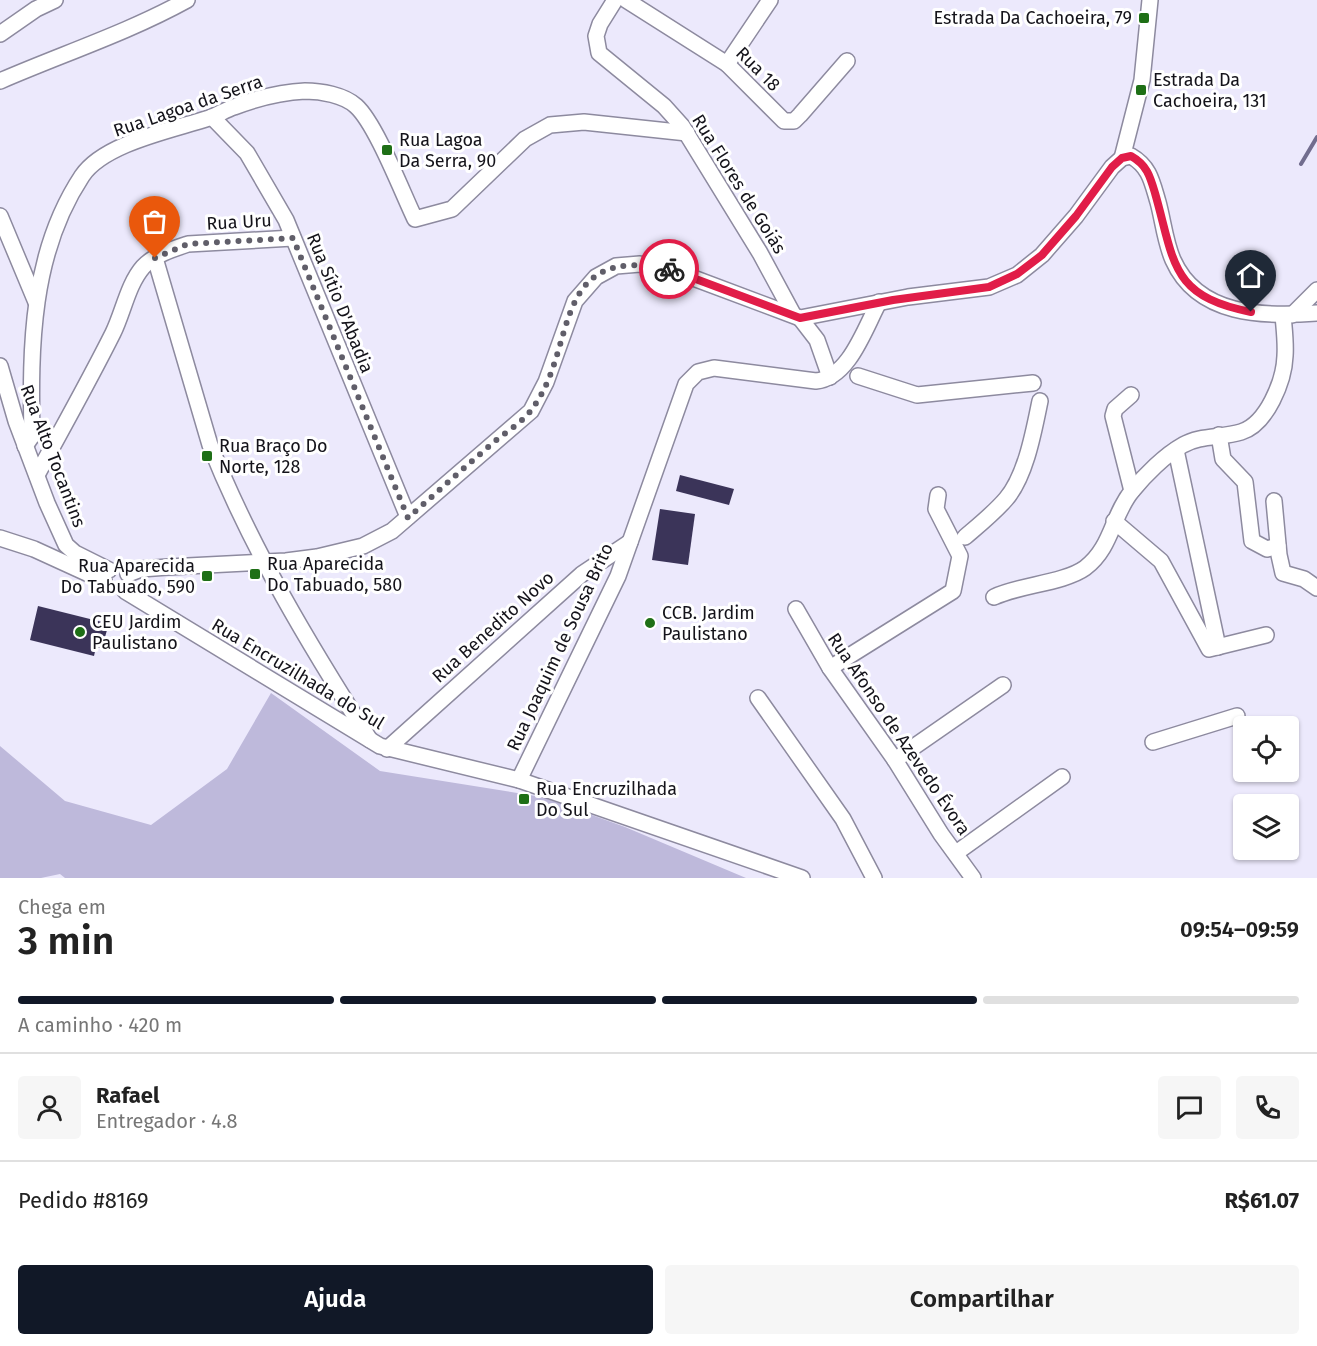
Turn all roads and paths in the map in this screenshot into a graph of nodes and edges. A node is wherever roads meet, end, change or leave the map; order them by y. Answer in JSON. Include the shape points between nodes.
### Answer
{"nodes":[{"id":1,"x":55,"y":0,"type":"edge"},
{"id":2,"x":187,"y":0,"type":"edge"},
{"id":3,"x":615,"y":0,"type":"edge"},
{"id":4,"x":626,"y":0,"type":"edge"},
{"id":5,"x":770,"y":0,"type":"edge"},
{"id":6,"x":1150,"y":0,"type":"edge"},
{"id":7,"x":0,"y":34,"type":"edge"},
{"id":8,"x":847,"y":61,"type":"dead end"},
{"id":9,"x":727,"y":64,"type":"junction"},
{"id":10,"x":0,"y":81,"type":"edge"},
{"id":11,"x":212,"y":117,"type":"junction"},
{"id":12,"x":687,"y":133,"type":"junction"},
{"id":13,"x":1122,"y":158,"type":"junction"},
{"id":14,"x":0,"y":216,"type":"edge"},
{"id":15,"x":293,"y":238,"type":"junction"},
{"id":16,"x":155,"y":258,"type":"junction"},
{"id":17,"x":1317,"y":290,"type":"edge"},
{"id":18,"x":36,"y":302,"type":"junction"},
{"id":19,"x":879,"y":302,"type":"junction"},
{"id":20,"x":1317,"y":313,"type":"edge"},
{"id":21,"x":1288,"y":315,"type":"junction"},
{"id":22,"x":797,"y":316,"type":"junction"},
{"id":23,"x":0,"y":366,"type":"edge"},
{"id":24,"x":858,"y":376,"type":"dead end"},
{"id":25,"x":830,"y":377,"type":"junction"},
{"id":26,"x":1033,"y":383,"type":"dead end"},
{"id":27,"x":1131,"y":395,"type":"dead end"},
{"id":28,"x":1040,"y":402,"type":"dead end"},
{"id":29,"x":1219,"y":435,"type":"junction"},
{"id":30,"x":25,"y":446,"type":"junction"},
{"id":31,"x":1176,"y":450,"type":"junction"},
{"id":32,"x":37,"y":475,"type":"junction"},
{"id":33,"x":1132,"y":491,"type":"junction"},
{"id":34,"x":938,"y":495,"type":"dead end"},
{"id":35,"x":1274,"y":501,"type":"dead end"},
{"id":36,"x":408,"y":518,"type":"junction"},
{"id":37,"x":1114,"y":521,"type":"junction"},
{"id":38,"x":965,"y":537,"type":"dead end"},
{"id":39,"x":0,"y":538,"type":"edge"},
{"id":40,"x":630,"y":542,"type":"junction"},
{"id":41,"x":66,"y":545,"type":"junction"},
{"id":42,"x":1278,"y":546,"type":"junction"},
{"id":43,"x":57,"y":560,"type":"junction"},
{"id":44,"x":263,"y":562,"type":"junction"},
{"id":45,"x":128,"y":574,"type":"junction"},
{"id":46,"x":107,"y":576,"type":"junction"},
{"id":47,"x":1317,"y":588,"type":"edge"},
{"id":48,"x":125,"y":591,"type":"junction"},
{"id":49,"x":994,"y":597,"type":"dead end"},
{"id":50,"x":796,"y":609,"type":"dead end"},
{"id":51,"x":1266,"y":635,"type":"dead end"},
{"id":52,"x":1218,"y":646,"type":"junction"},
{"id":53,"x":830,"y":668,"type":"junction"},
{"id":54,"x":1004,"y":685,"type":"dead end"},
{"id":55,"x":758,"y":698,"type":"dead end"},
{"id":56,"x":1233,"y":717,"type":"edge"},
{"id":57,"x":370,"y":741,"type":"junction"},
{"id":58,"x":1154,"y":742,"type":"dead end"},
{"id":59,"x":387,"y":749,"type":"junction"},
{"id":60,"x":895,"y":760,"type":"junction"},
{"id":61,"x":1062,"y":777,"type":"dead end"},
{"id":62,"x":519,"y":780,"type":"junction"},
{"id":63,"x":956,"y":853,"type":"junction"},
{"id":64,"x":802,"y":878,"type":"edge"},
{"id":65,"x":874,"y":878,"type":"edge"},
{"id":66,"x":973,"y":878,"type":"edge"}],
"edges":[{"from":1,"to":7,"type":"street"},
{"from":2,"to":10,"type":"street","via":[[144,24]]},
{"from":3,"to":12,"type":"street","name":"Rua Flores de Goiás","via":[[596,36],[599,52],[664,106]]},
{"from":4,"to":9,"type":"street","name":"Rua 18"},
{"from":5,"to":9,"type":"street"},
{"from":6,"to":13,"type":"street","via":[[1142,80]]},
{"from":8,"to":9,"type":"street","name":"Rua 18","via":[[800,115],[789,122],[779,118]]},
{"from":11,"to":12,"type":"street","name":"Rua Lagoa da Serra","via":[[282,94],[306,91],[343,98],[357,106],[370,125],[415,219],[438,215],[460,204],[525,139],[561,123]]},
{"from":11,"to":15,"type":"street","name":"Rua Sítio D'Abadia","via":[[247,153]]},
{"from":11,"to":18,"type":"street","name":"Rua Lagoa da Serra","via":[[122,148],[84,173],[50,240]]},
{"from":12,"to":22,"type":"street","name":"Rua Flores de Goiás"},
{"from":13,"to":19,"type":"street","via":[[1051,245],[1017,274],[989,287]]},
{"from":13,"to":21,"type":"street","via":[[1131,156],[1147,167],[1171,257],[1190,286],[1202,297],[1230,308]]},
{"from":14,"to":18,"type":"street"},
{"from":15,"to":16,"type":"street","name":"Rua Uru","via":[[188,244]]},
{"from":15,"to":36,"type":"street","name":"Rua Sítio D'Abadia"},
{"from":16,"to":32,"type":"street","via":[[138,273],[115,330]]},
{"from":16,"to":44,"type":"street","via":[[210,445]]},
{"from":17,"to":21,"type":"street"},
{"from":18,"to":30,"type":"street","via":[[32,436]]},
{"from":19,"to":22,"type":"street"},
{"from":19,"to":25,"type":"street","via":[[843,366]]},
{"from":20,"to":21,"type":"street"},
{"from":21,"to":29,"type":"street","via":[[1285,357],[1274,396],[1251,427]]},
{"from":22,"to":25,"type":"street","name":"Rua Flores de Goiás","via":[[817,340]]},
{"from":22,"to":36,"type":"street","via":[[672,270],[627,264],[606,271],[586,286],[570,311],[546,382],[531,411]]},
{"from":23,"to":30,"type":"street","name":"Rua Alto Tocantins"},
{"from":24,"to":26,"type":"street","via":[[916,396]]},
{"from":25,"to":40,"type":"street","name":"Rua Joaquim de Sousa Brito","via":[[819,381],[714,368],[692,377],[682,391]]},
{"from":27,"to":33,"type":"street","via":[[1113,416]]},
{"from":28,"to":38,"type":"street","via":[[1032,439],[1014,487]]},
{"from":29,"to":31,"type":"street","via":[[1192,441]]},
{"from":29,"to":42,"type":"street","via":[[1223,459],[1245,482],[1251,541],[1267,549]]},
{"from":30,"to":32,"type":"street","name":"Rua Alto Tocantins"},
{"from":31,"to":33,"type":"street"},
{"from":31,"to":52,"type":"street"},
{"from":32,"to":41,"type":"street","name":"Rua Alto Tocantins"},
{"from":33,"to":37,"type":"street"},
{"from":34,"to":53,"type":"street","via":[[936,509],[960,556],[952,591]]},
{"from":35,"to":42,"type":"street"},
{"from":36,"to":44,"type":"street","via":[[363,546],[317,557]]},
{"from":37,"to":49,"type":"street","via":[[1108,540],[1083,570]]},
{"from":37,"to":52,"type":"street","via":[[1161,561],[1205,644],[1209,649]]},
{"from":39,"to":43,"type":"street"},
{"from":40,"to":59,"type":"street","name":"Rua Benedito Novo","via":[[566,587]]},
{"from":40,"to":62,"type":"street","name":"Rua Joaquim de Sousa Brito","via":[[576,667]]},
{"from":41,"to":43,"type":"street"},
{"from":41,"to":46,"type":"street","name":"Rua Alto Tocantins"},
{"from":42,"to":47,"type":"street","via":[[1285,574],[1304,579]]},
{"from":43,"to":46,"type":"street"},
{"from":44,"to":45,"type":"street","via":[[141,569]]},
{"from":44,"to":57,"type":"street"},
{"from":45,"to":46,"type":"street","via":[[119,568]]},
{"from":45,"to":48,"type":"street","via":[[130,582]]},
{"from":46,"to":48,"type":"street","via":[[111,592]]},
{"from":48,"to":57,"type":"street","name":"Rua Encruzilhada do Sul"},
{"from":50,"to":53,"type":"street","name":"Rua Afonso de Azevedo Évora"},
{"from":51,"to":52,"type":"street"},
{"from":53,"to":60,"type":"street","name":"Rua Afonso de Azevedo Évora"},
{"from":54,"to":60,"type":"street"},
{"from":55,"to":65,"type":"street","via":[[843,819]]},
{"from":56,"to":58,"type":"street"},
{"from":57,"to":59,"type":"street","name":"Rua Encruzilhada do Sul"},
{"from":59,"to":62,"type":"street","name":"Rua Encruzilhada do Sul"},
{"from":60,"to":63,"type":"street","name":"Rua Afonso de Azevedo Évora"},
{"from":61,"to":63,"type":"street"},
{"from":62,"to":64,"type":"street","name":"Rua Encruzilhada do Sul"},
{"from":63,"to":66,"type":"street","name":"Rua Afonso de Azevedo Évora"}]}
